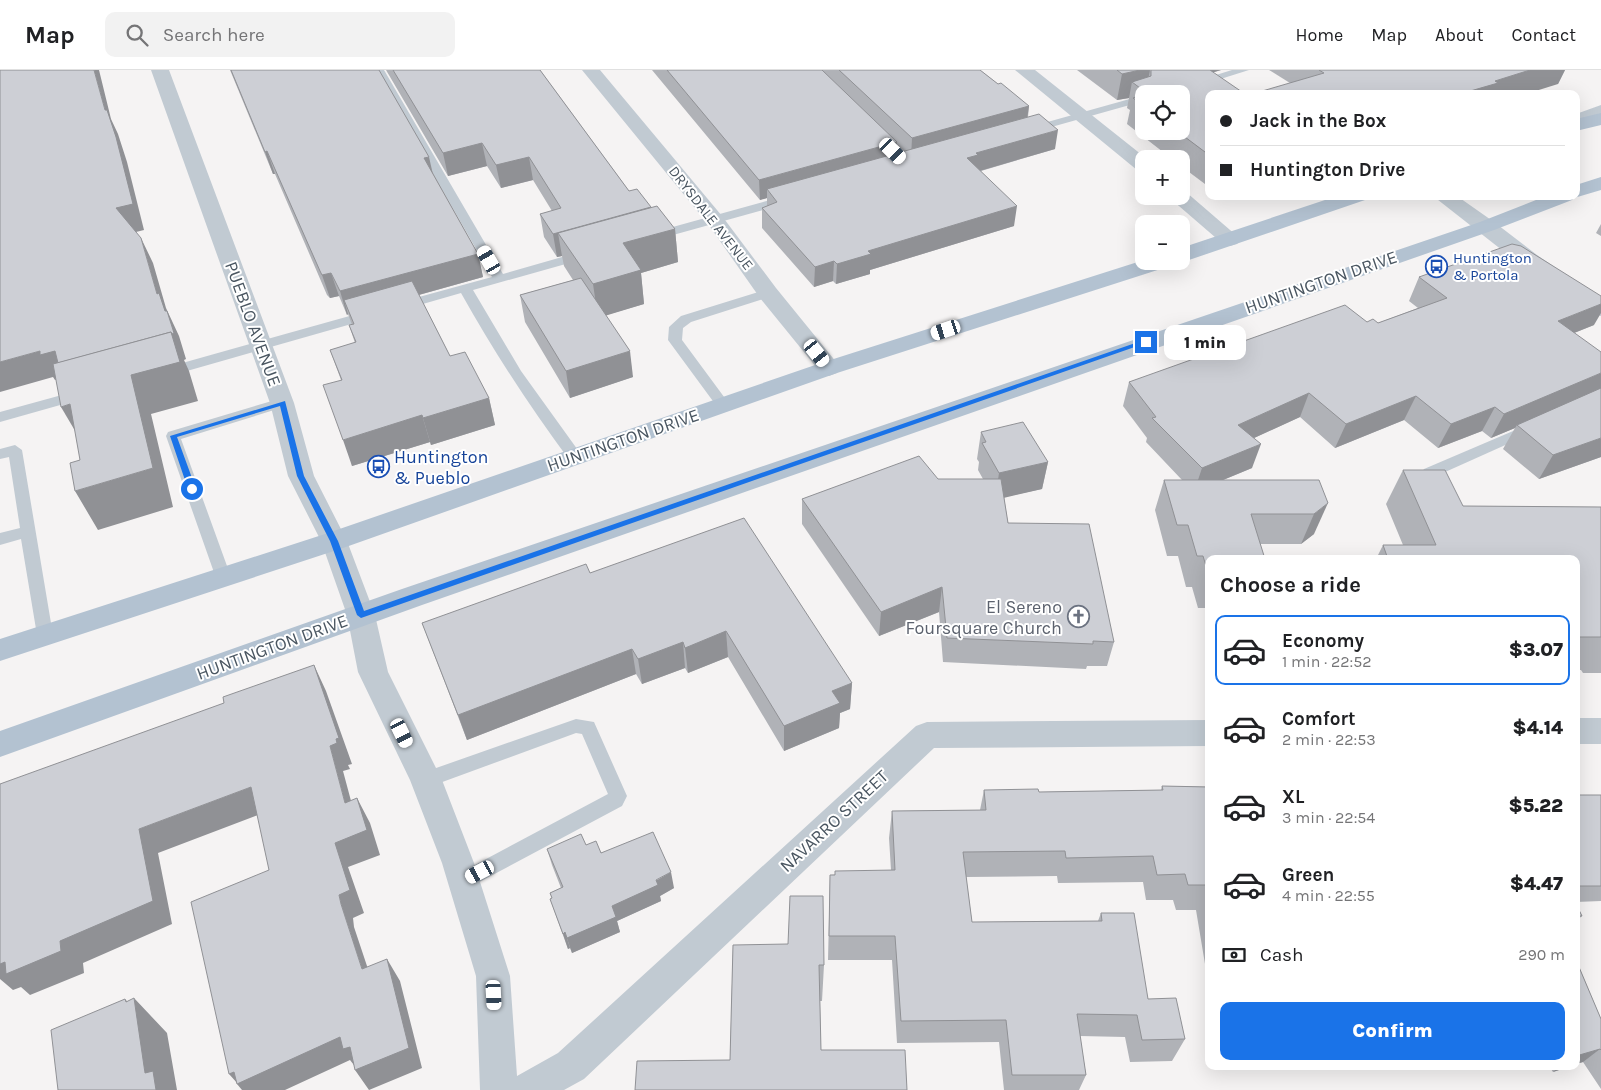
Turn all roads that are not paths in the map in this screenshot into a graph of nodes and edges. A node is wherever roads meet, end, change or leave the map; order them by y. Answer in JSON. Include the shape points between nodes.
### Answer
{"nodes":[{"id":1,"x":160,"y":70,"type":"edge"},
{"id":2,"x":379,"y":70,"type":"edge"},
{"id":3,"x":591,"y":70,"type":"edge"},
{"id":4,"x":1024,"y":70,"type":"edge"},
{"id":5,"x":1239,"y":71,"type":"edge"},
{"id":6,"x":1190,"y":85,"type":"edge"},
{"id":7,"x":1135,"y":101,"type":"edge"},
{"id":8,"x":1601,"y":111,"type":"edge"},
{"id":9,"x":1083,"y":115,"type":"junction"},
{"id":10,"x":1580,"y":119,"type":"edge"},
{"id":11,"x":1601,"y":119,"type":"edge"},
{"id":12,"x":1580,"y":124,"type":"edge"},
{"id":13,"x":1018,"y":133,"type":"edge"},
{"id":14,"x":1135,"y":158,"type":"edge"},
{"id":15,"x":1601,"y":183,"type":"edge"},
{"id":16,"x":1580,"y":191,"type":"edge"},
{"id":17,"x":802,"y":195,"type":"edge"},
{"id":18,"x":1346,"y":200,"type":"edge"},
{"id":19,"x":1449,"y":200,"type":"edge"},
{"id":20,"x":1555,"y":200,"type":"edge"},
{"id":21,"x":1189,"y":205,"type":"edge"},
{"id":22,"x":715,"y":220,"type":"junction"},
{"id":23,"x":1487,"y":226,"type":"junction"},
{"id":24,"x":640,"y":240,"type":"edge"},
{"id":25,"x":1230,"y":240,"type":"junction"},
{"id":26,"x":1190,"y":252,"type":"edge"},
{"id":27,"x":593,"y":253,"type":"edge"},
{"id":28,"x":1135,"y":270,"type":"edge"},
{"id":29,"x":498,"y":278,"type":"junction"},
{"id":30,"x":465,"y":288,"type":"junction"},
{"id":31,"x":768,"y":293,"type":"junction"},
{"id":32,"x":1601,"y":309,"type":"edge"},
{"id":33,"x":261,"y":346,"type":"junction"},
{"id":34,"x":829,"y":368,"type":"junction"},
{"id":35,"x":149,"y":376,"type":"edge"},
{"id":36,"x":93,"y":391,"type":"edge"},
{"id":37,"x":282,"y":403,"type":"junction"},
{"id":38,"x":723,"y":405,"type":"junction"},
{"id":39,"x":0,"y":417,"type":"edge"},
{"id":40,"x":1536,"y":426,"type":"edge"},
{"id":41,"x":0,"y":454,"type":"edge"},
{"id":42,"x":575,"y":457,"type":"junction"},
{"id":43,"x":1429,"y":473,"type":"edge"},
{"id":44,"x":28,"y":531,"type":"junction"},
{"id":45,"x":0,"y":539,"type":"edge"},
{"id":46,"x":334,"y":541,"type":"junction"},
{"id":47,"x":223,"y":578,"type":"junction"},
{"id":48,"x":361,"y":615,"type":"junction"},
{"id":49,"x":46,"y":635,"type":"junction"},
{"id":50,"x":0,"y":650,"type":"edge"},
{"id":51,"x":1601,"y":731,"type":"edge"},
{"id":52,"x":1580,"y":732,"type":"edge"},
{"id":53,"x":1205,"y":733,"type":"edge"},
{"id":54,"x":0,"y":744,"type":"edge"},
{"id":55,"x":426,"y":780,"type":"junction"},
{"id":56,"x":463,"y":881,"type":"junction"},
{"id":57,"x":500,"y":1090,"type":"edge"},
{"id":58,"x":528,"y":1090,"type":"edge"}],
"edges":[{"from":1,"to":33,"type":"street","name":"PUEBLO AVENUE"},
{"from":2,"to":29,"type":"lane"},
{"from":3,"to":22,"type":"street","name":"DRYSDALE AVENUE"},
{"from":4,"to":9,"type":"street"},
{"from":5,"to":6,"type":"lane"},
{"from":7,"to":9,"type":"lane"},
{"from":8,"to":10,"type":"street"},
{"from":9,"to":13,"type":"lane"},
{"from":9,"to":14,"type":"street"},
{"from":11,"to":12,"type":"main road"},
{"from":15,"to":16,"type":"main road"},
{"from":17,"to":22,"type":"lane"},
{"from":18,"to":25,"type":"main road"},
{"from":19,"to":23,"type":"street"},
{"from":20,"to":23,"type":"main road","name":"HUNTINGTON DRIVE"},
{"from":21,"to":25,"type":"street"},
{"from":22,"to":24,"type":"lane"},
{"from":22,"to":31,"type":"street","name":"DRYSDALE AVENUE"},
{"from":23,"to":32,"type":"street","via":[[1529,260]]},
{"from":23,"to":48,"type":"main road","name":"HUNTINGTON DRIVE"},
{"from":25,"to":26,"type":"main road"},
{"from":27,"to":29,"type":"lane"},
{"from":28,"to":34,"type":"main road","name":"HUNTINGTON DRIVE"},
{"from":29,"to":30,"type":"lane"},
{"from":30,"to":33,"type":"lane"},
{"from":30,"to":42,"type":"lane","via":[[536,406]]},
{"from":31,"to":34,"type":"street","name":"DRYSDALE AVENUE"},
{"from":31,"to":38,"type":"lane","via":[[686,319],[676,328],[675,340]]},
{"from":33,"to":35,"type":"lane"},
{"from":33,"to":37,"type":"street","name":"PUEBLO AVENUE"},
{"from":34,"to":38,"type":"main road","name":"HUNTINGTON DRIVE"},
{"from":36,"to":39,"type":"lane"},
{"from":37,"to":46,"type":"street","name":"PUEBLO AVENUE","via":[[300,476]]},
{"from":37,"to":47,"type":"lane","via":[[173,436]]},
{"from":38,"to":42,"type":"main road","name":"HUNTINGTON DRIVE"},
{"from":40,"to":43,"type":"lane"},
{"from":41,"to":44,"type":"lane","via":[[15,450]]},
{"from":42,"to":46,"type":"main road","name":"HUNTINGTON DRIVE"},
{"from":44,"to":45,"type":"lane"},
{"from":44,"to":49,"type":"lane"},
{"from":46,"to":47,"type":"main road","name":"HUNTINGTON DRIVE"},
{"from":46,"to":48,"type":"street","name":"PUEBLO AVENUE"},
{"from":47,"to":49,"type":"main road","name":"HUNTINGTON DRIVE"},
{"from":48,"to":54,"type":"main road","name":"HUNTINGTON DRIVE"},
{"from":48,"to":55,"type":"street","name":"PUEBLO AVENUE","via":[[373,672]]},
{"from":49,"to":50,"type":"main road","name":"HUNTINGTON DRIVE"},
{"from":51,"to":52,"type":"street"},
{"from":53,"to":58,"type":"street","name":"NAVARRO STREET","via":[[927,734],[570,1066]]},
{"from":55,"to":56,"type":"street","name":"PUEBLO AVENUE"},
{"from":55,"to":56,"type":"lane","via":[[582,726],[588,727],[618,796]]},
{"from":56,"to":57,"type":"street","name":"PUEBLO AVENUE","via":[[493,976]]}]}
